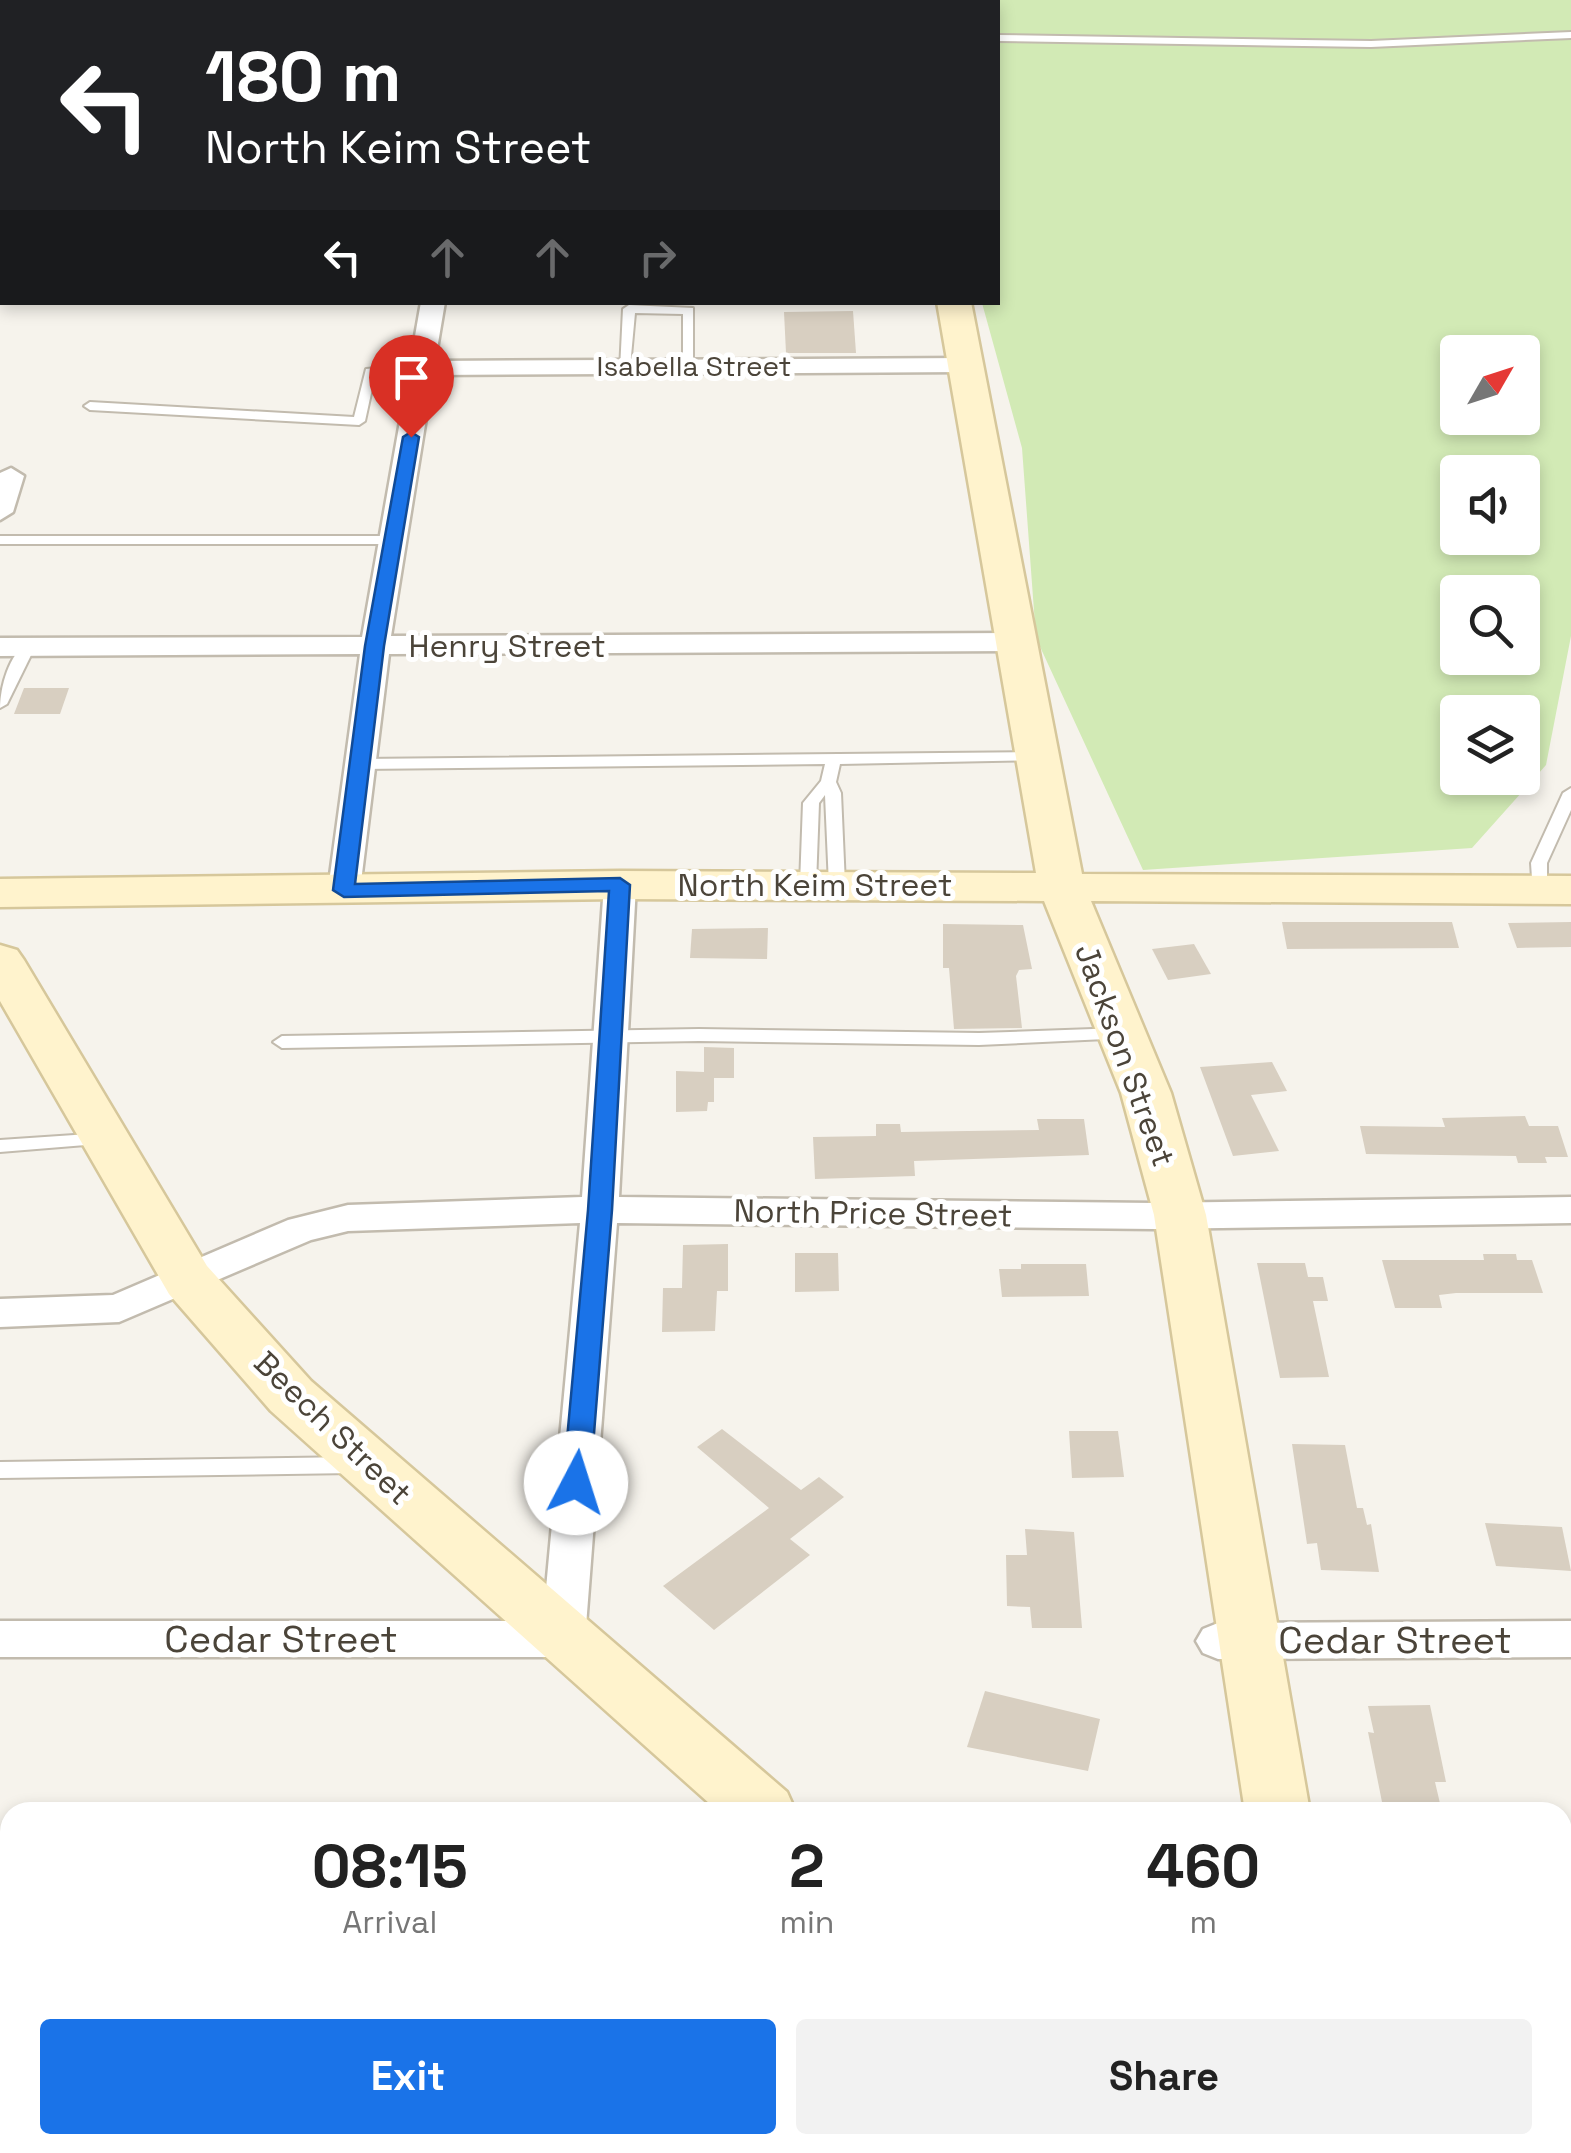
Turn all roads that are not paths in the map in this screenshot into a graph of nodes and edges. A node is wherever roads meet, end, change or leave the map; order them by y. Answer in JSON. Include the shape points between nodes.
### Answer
{"nodes":[{"id":1,"x":1571,"y":34,"type":"edge"},
{"id":2,"x":1000,"y":38,"type":"edge"},
{"id":3,"x":434,"y":305,"type":"edge"},
{"id":4,"x":954,"y":305,"type":"edge"},
{"id":5,"x":628,"y":306,"type":"edge"},
{"id":6,"x":964,"y":365,"type":"junction"},
{"id":7,"x":689,"y":366,"type":"junction"},
{"id":8,"x":624,"y":367,"type":"junction"},
{"id":9,"x":423,"y":368,"type":"junction"},
{"id":10,"x":90,"y":406,"type":"dead end"},
{"id":11,"x":11,"y":476,"type":"dead end"},
{"id":12,"x":0,"y":512,"type":"edge"},
{"id":13,"x":0,"y":540,"type":"edge"},
{"id":14,"x":393,"y":540,"type":"junction"},
{"id":15,"x":1013,"y":642,"type":"junction"},
{"id":16,"x":375,"y":646,"type":"junction"},
{"id":17,"x":14,"y":647,"type":"edge"},
{"id":18,"x":0,"y":704,"type":"edge"},
{"id":19,"x":1035,"y":757,"type":"junction"},
{"id":20,"x":834,"y":759,"type":"junction"},
{"id":21,"x":360,"y":764,"type":"junction"},
{"id":22,"x":828,"y":782,"type":"junction"},
{"id":23,"x":1571,"y":792,"type":"edge"},
{"id":24,"x":620,"y":885,"type":"junction"},
{"id":25,"x":822,"y":885,"type":"junction"},
{"id":26,"x":1061,"y":885,"type":"junction"},
{"id":27,"x":344,"y":890,"type":"junction"},
{"id":28,"x":1555,"y":890,"type":"edge"},
{"id":29,"x":0,"y":893,"type":"edge"},
{"id":30,"x":0,"y":960,"type":"edge"},
{"id":31,"x":1123,"y":1034,"type":"junction"},
{"id":32,"x":611,"y":1037,"type":"junction"},
{"id":33,"x":282,"y":1042,"type":"dead end"},
{"id":34,"x":105,"y":1139,"type":"junction"},
{"id":35,"x":0,"y":1146,"type":"edge"},
{"id":36,"x":600,"y":1210,"type":"junction"},
{"id":37,"x":1571,"y":1210,"type":"edge"},
{"id":38,"x":1180,"y":1215,"type":"junction"},
{"id":39,"x":188,"y":1280,"type":"junction"},
{"id":40,"x":0,"y":1313,"type":"edge"},
{"id":41,"x":369,"y":1465,"type":"junction"},
{"id":42,"x":0,"y":1470,"type":"edge"},
{"id":43,"x":563,"y":1638,"type":"junction"},
{"id":44,"x":0,"y":1639,"type":"edge"},
{"id":45,"x":1571,"y":1639,"type":"edge"},
{"id":46,"x":1236,"y":1641,"type":"junction"},
{"id":47,"x":752,"y":1802,"type":"edge"},
{"id":48,"x":1276,"y":1802,"type":"edge"}],
"edges":[{"from":1,"to":2,"type":"lane","via":[[1371,44]]},
{"from":3,"to":9,"type":"street"},
{"from":4,"to":6,"type":"street","name":"Jackson Street"},
{"from":5,"to":7,"type":"lane","via":[[689,311]]},
{"from":5,"to":8,"type":"lane"},
{"from":6,"to":7,"type":"street","name":"Isabella Street"},
{"from":6,"to":15,"type":"street","name":"Jackson Street"},
{"from":7,"to":8,"type":"street","name":"Isabella Street"},
{"from":8,"to":9,"type":"street","name":"Isabella Street"},
{"from":9,"to":10,"type":"lane","via":[[370,372],[359,420]]},
{"from":9,"to":14,"type":"street"},
{"from":11,"to":12,"type":"street"},
{"from":13,"to":14,"type":"lane"},
{"from":14,"to":16,"type":"street"},
{"from":15,"to":16,"type":"street","name":"Henry Street"},
{"from":15,"to":19,"type":"street","name":"Jackson Street"},
{"from":16,"to":17,"type":"street","name":"Henry Street"},
{"from":16,"to":21,"type":"street"},
{"from":17,"to":18,"type":"lane"},
{"from":19,"to":20,"type":"lane"},
{"from":19,"to":26,"type":"street","name":"Jackson Street"},
{"from":20,"to":21,"type":"lane"},
{"from":20,"to":22,"type":"lane"},
{"from":21,"to":27,"type":"street"},
{"from":22,"to":25,"type":"lane","via":[[833,793]]},
{"from":22,"to":25,"type":"lane","via":[[811,802]]},
{"from":23,"to":28,"type":"lane","via":[[1540,863]]},
{"from":24,"to":25,"type":"street","name":"North Keim Street"},
{"from":24,"to":27,"type":"street","name":"North Keim Street"},
{"from":24,"to":32,"type":"street"},
{"from":25,"to":26,"type":"street","name":"North Keim Street"},
{"from":26,"to":28,"type":"street","name":"North Keim Street"},
{"from":26,"to":31,"type":"street","name":"Jackson Street"},
{"from":27,"to":29,"type":"street","name":"North Keim Street"},
{"from":30,"to":34,"type":"street","name":"Beech Street"},
{"from":31,"to":32,"type":"lane"},
{"from":31,"to":38,"type":"street","name":"Jackson Street"},
{"from":32,"to":33,"type":"lane"},
{"from":32,"to":36,"type":"street"},
{"from":34,"to":35,"type":"lane"},
{"from":34,"to":39,"type":"street","name":"Beech Street"},
{"from":36,"to":38,"type":"street","name":"North Price Street"},
{"from":36,"to":39,"type":"street","name":"North Price Street","via":[[348,1218],[258,1244]]},
{"from":36,"to":43,"type":"street"},
{"from":37,"to":38,"type":"street","name":"North Price Street"},
{"from":38,"to":46,"type":"street","name":"Jackson Street"},
{"from":39,"to":40,"type":"street","name":"North Price Street","via":[[119,1308]]},
{"from":39,"to":41,"type":"street","name":"Beech Street","via":[[291,1396]]},
{"from":41,"to":42,"type":"lane"},
{"from":41,"to":43,"type":"street","name":"Beech Street"},
{"from":43,"to":44,"type":"street","name":"Cedar Street"},
{"from":43,"to":47,"type":"street","name":"Beech Street"},
{"from":45,"to":46,"type":"street","name":"Cedar Street"},
{"from":46,"to":48,"type":"street","name":"Jackson Street"}]}
